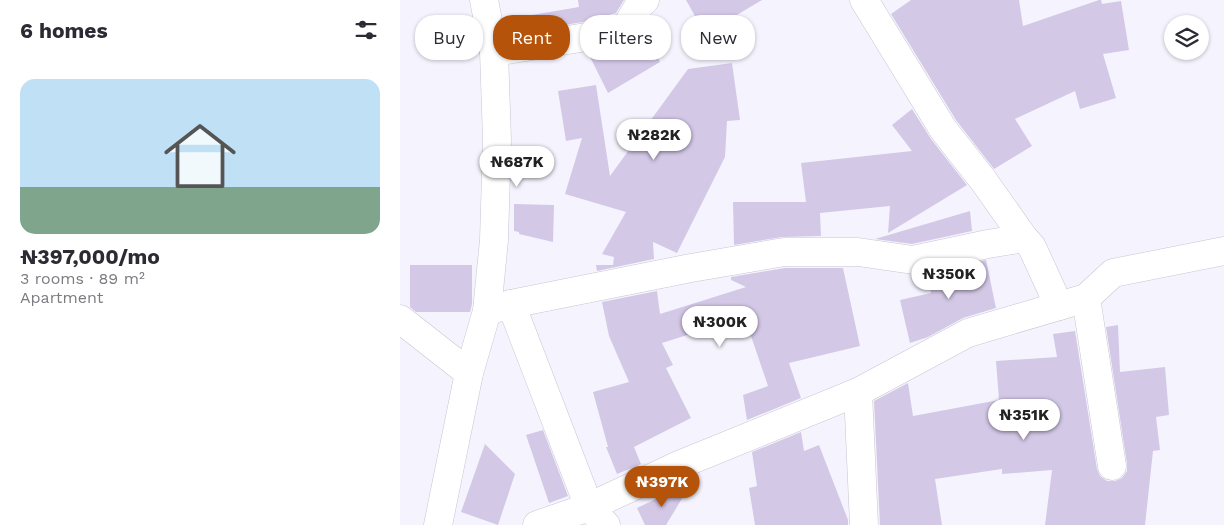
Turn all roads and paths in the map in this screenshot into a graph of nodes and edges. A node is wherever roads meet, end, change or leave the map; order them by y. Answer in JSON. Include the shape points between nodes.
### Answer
{"nodes":[{"id":1,"x":484,"y":0,"type":"edge"},
{"id":2,"x":644,"y":0,"type":"edge"},
{"id":3,"x":864,"y":0,"type":"edge"},
{"id":4,"x":570,"y":40,"type":"edge"},
{"id":5,"x":493,"y":47,"type":"edge"},
{"id":6,"x":494,"y":60,"type":"edge"},
{"id":7,"x":1024,"y":238,"type":"junction"},
{"id":8,"x":1224,"y":251,"type":"edge"},
{"id":9,"x":1086,"y":298,"type":"junction"},
{"id":10,"x":1059,"y":306,"type":"junction"},
{"id":11,"x":499,"y":307,"type":"junction"},
{"id":12,"x":400,"y":319,"type":"edge"},
{"id":13,"x":469,"y":373,"type":"junction"},
{"id":14,"x":858,"y":392,"type":"junction"},
{"id":15,"x":1112,"y":466,"type":"dead end"},
{"id":16,"x":597,"y":516,"type":"edge"},
{"id":17,"x":438,"y":525,"type":"edge"},
{"id":18,"x":537,"y":525,"type":"edge"},
{"id":19,"x":864,"y":525,"type":"edge"}],
"edges":[{"from":1,"to":5,"type":"street"},
{"from":2,"to":4,"type":"street","via":[[626,27]]},
{"from":3,"to":7,"type":"street","via":[[943,129]]},
{"from":6,"to":11,"type":"street","via":[[494,240]]},
{"from":7,"to":10,"type":"street","via":[[1032,247]]},
{"from":7,"to":11,"type":"street","via":[[913,260],[858,252],[784,252]]},
{"from":8,"to":9,"type":"street","via":[[1113,273]]},
{"from":9,"to":10,"type":"street"},
{"from":9,"to":15,"type":"street"},
{"from":10,"to":14,"type":"street","via":[[968,334]]},
{"from":11,"to":13,"type":"street"},
{"from":11,"to":16,"type":"street"},
{"from":12,"to":13,"type":"street"},
{"from":13,"to":17,"type":"street"},
{"from":14,"to":16,"type":"street","via":[[679,465]]},
{"from":14,"to":19,"type":"street"},
{"from":16,"to":18,"type":"street"}]}
